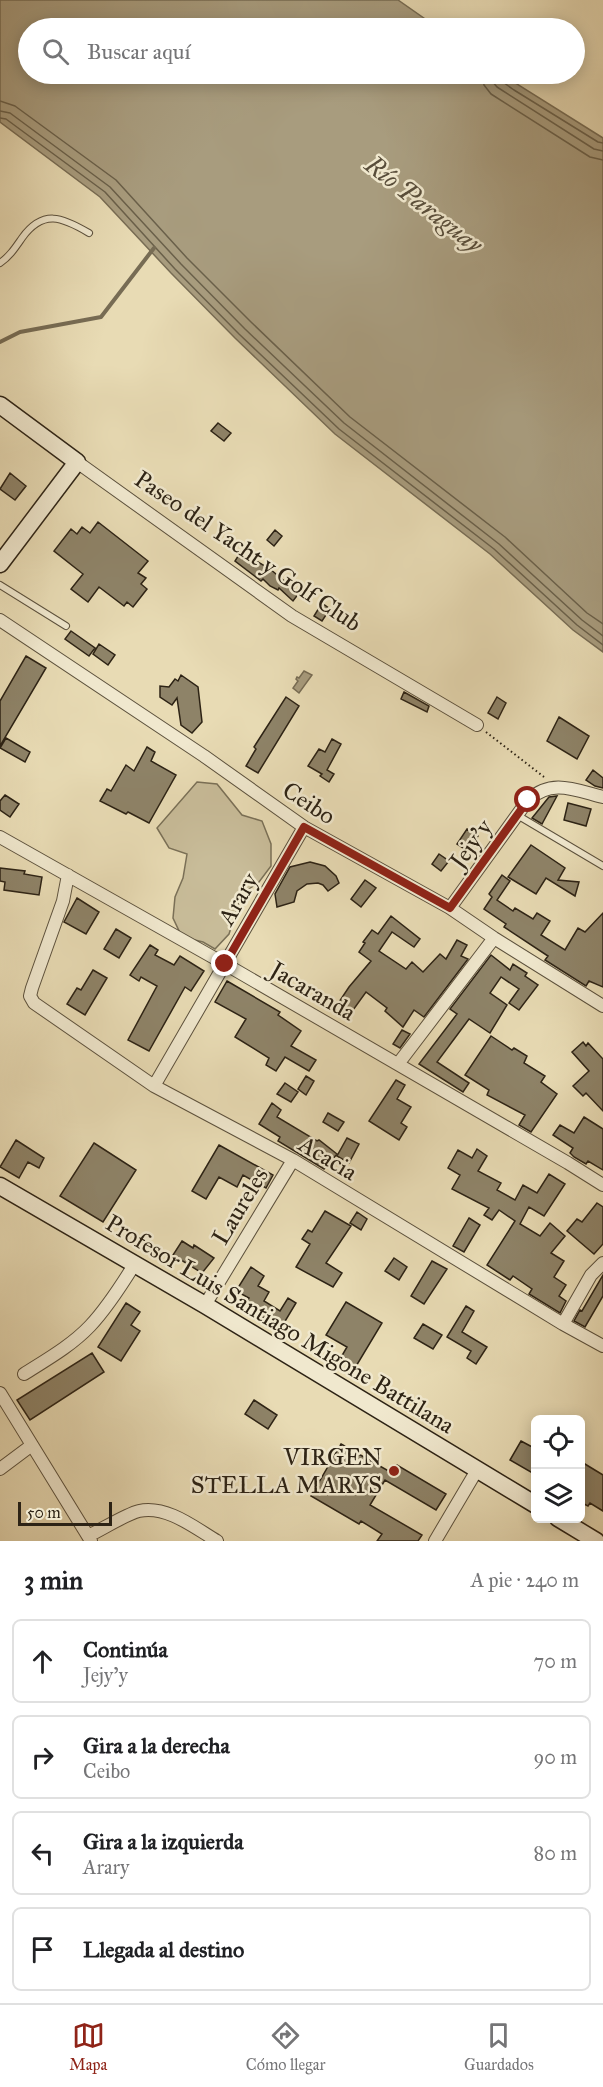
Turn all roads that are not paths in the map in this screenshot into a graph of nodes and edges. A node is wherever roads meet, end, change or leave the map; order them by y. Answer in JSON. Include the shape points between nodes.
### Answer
{"nodes":[{"id":1,"x":88,"y":233,"type":"dead end"},
{"id":2,"x":0,"y":263,"type":"edge"},
{"id":3,"x":0,"y":405,"type":"edge"},
{"id":4,"x":77,"y":462,"type":"junction"},
{"id":5,"x":0,"y":564,"type":"edge"},
{"id":6,"x":0,"y":585,"type":"edge"},
{"id":7,"x":0,"y":620,"type":"edge"},
{"id":8,"x":66,"y":626,"type":"dead end"},
{"id":9,"x":477,"y":725,"type":"road end"},
{"id":10,"x":603,"y":797,"type":"edge"},
{"id":11,"x":517,"y":815,"type":"junction"},
{"id":12,"x":304,"y":827,"type":"junction"},
{"id":13,"x":0,"y":837,"type":"edge"},
{"id":14,"x":603,"y":866,"type":"edge"},
{"id":15,"x":68,"y":875,"type":"junction"},
{"id":16,"x":450,"y":908,"type":"junction"},
{"id":17,"x":494,"y":938,"type":"junction"},
{"id":18,"x":225,"y":964,"type":"junction"},
{"id":19,"x":603,"y":1006,"type":"edge"},
{"id":20,"x":398,"y":1064,"type":"junction"},
{"id":21,"x":154,"y":1086,"type":"junction"},
{"id":22,"x":293,"y":1160,"type":"junction"},
{"id":23,"x":603,"y":1185,"type":"edge"},
{"id":24,"x":0,"y":1186,"type":"edge"},
{"id":25,"x":603,"y":1263,"type":"edge"},
{"id":26,"x":134,"y":1265,"type":"junction"},
{"id":27,"x":205,"y":1305,"type":"junction"},
{"id":28,"x":563,"y":1324,"type":"junction"},
{"id":29,"x":603,"y":1346,"type":"edge"},
{"id":30,"x":24,"y":1374,"type":"dead end"},
{"id":31,"x":0,"y":1393,"type":"edge"},
{"id":32,"x":32,"y":1445,"type":"junction"},
{"id":33,"x":0,"y":1469,"type":"edge"},
{"id":34,"x":477,"y":1470,"type":"junction"},
{"id":35,"x":531,"y":1502,"type":"edge"},
{"id":36,"x":566,"y":1523,"type":"edge"},
{"id":37,"x":90,"y":1539,"type":"edge"},
{"id":38,"x":217,"y":1541,"type":"edge"},
{"id":39,"x":435,"y":1541,"type":"edge"},
{"id":40,"x":596,"y":1541,"type":"edge"}],
"edges":[{"from":1,"to":2,"type":"lane","via":[[53,217],[40,221]]},
{"from":3,"to":4,"type":"main road","name":"Paseo del Yacht y Golf Club"},
{"from":4,"to":5,"type":"main road"},
{"from":4,"to":9,"type":"street","name":"Paseo del Yacht y Golf Club","via":[[292,616]]},
{"from":6,"to":8,"type":"lane"},
{"from":7,"to":12,"type":"street","name":"Ceibo"},
{"from":10,"to":11,"type":"street","name":"Jejy'y","via":[[555,786],[545,788],[535,793]]},
{"from":11,"to":14,"type":"lane"},
{"from":11,"to":16,"type":"street","name":"Jejy'y"},
{"from":12,"to":16,"type":"street","name":"Ceibo"},
{"from":12,"to":18,"type":"street","name":"Arary"},
{"from":13,"to":15,"type":"street","name":"Jacaranda"},
{"from":15,"to":18,"type":"street","name":"Jacaranda"},
{"from":15,"to":21,"type":"street","name":"Acacia","via":[[63,901],[30,996],[34,1003]]},
{"from":16,"to":17,"type":"street","name":"Ceibo"},
{"from":17,"to":19,"type":"street","name":"Ceibo"},
{"from":17,"to":20,"type":"street"},
{"from":18,"to":20,"type":"street","name":"Jacaranda"},
{"from":18,"to":21,"type":"street","name":"Arary"},
{"from":20,"to":23,"type":"street","name":"Jacaranda"},
{"from":21,"to":22,"type":"street","name":"Acacia"},
{"from":22,"to":27,"type":"street","name":"Laureles"},
{"from":22,"to":28,"type":"street","name":"Acacia"},
{"from":24,"to":26,"type":"main road","name":"Profesor Luis Santiago Migone Battilana"},
{"from":25,"to":28,"type":"street","via":[[591,1275]]},
{"from":26,"to":27,"type":"main road","name":"Profesor Luis Santiago Migone Battilana"},
{"from":26,"to":30,"type":"street","via":[[89,1327]]},
{"from":27,"to":34,"type":"main road","name":"Profesor Luis Santiago Migone Battilana"},
{"from":28,"to":29,"type":"street","name":"Acacia"},
{"from":31,"to":32,"type":"street"},
{"from":32,"to":33,"type":"street"},
{"from":32,"to":37,"type":"street"},
{"from":34,"to":35,"type":"main road","name":"Profesor Luis Santiago Migone Battilana"},
{"from":34,"to":39,"type":"street"},
{"from":36,"to":40,"type":"main road"},
{"from":37,"to":38,"type":"street","via":[[138,1511],[158,1511]]}]}
